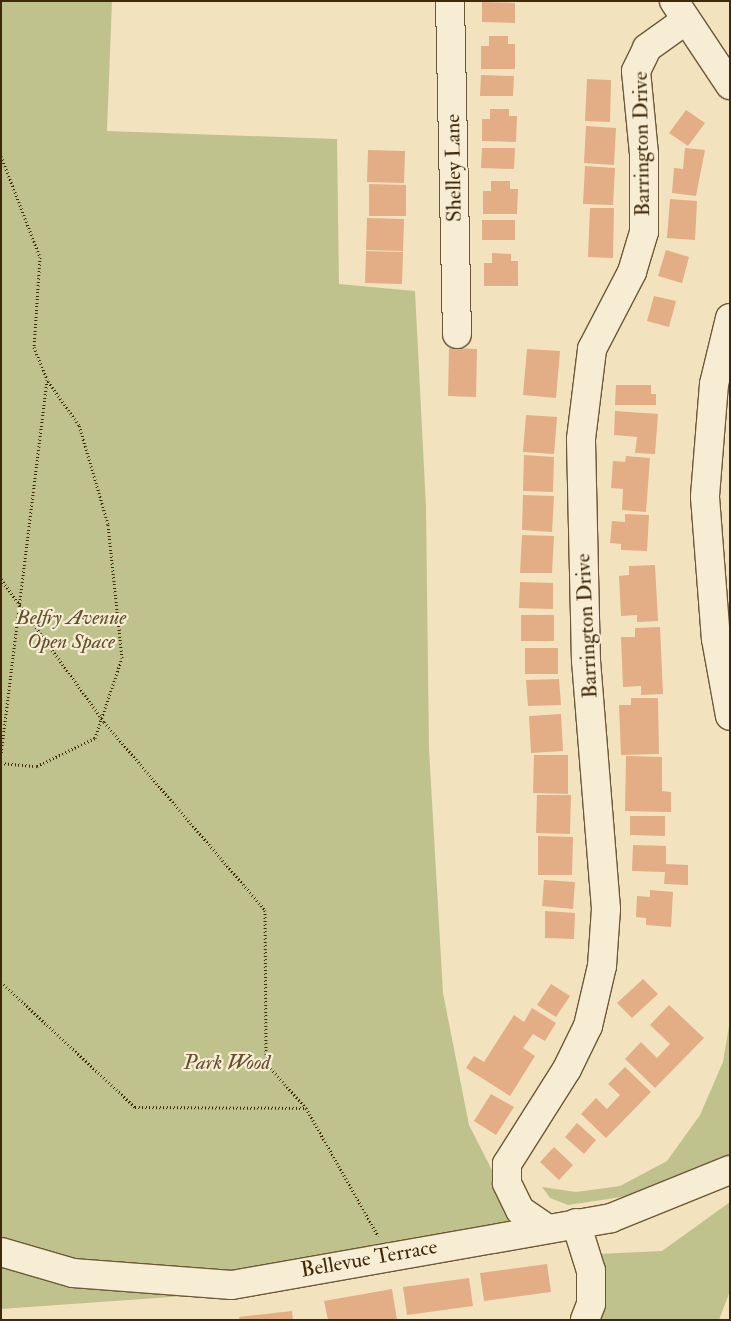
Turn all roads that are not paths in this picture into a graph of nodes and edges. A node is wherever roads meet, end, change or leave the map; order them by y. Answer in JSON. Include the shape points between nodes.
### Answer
{"nodes":[{"id":1,"x":450,"y":1,"type":"edge"},
{"id":2,"x":680,"y":11,"type":"edge"},
{"id":3,"x":730,"y":85,"type":"edge"},
{"id":4,"x":730,"y":318,"type":"edge"},
{"id":5,"x":457,"y":334,"type":"dead end"},
{"id":6,"x":730,"y":716,"type":"edge"},
{"id":7,"x":730,"y":1170,"type":"edge"},
{"id":8,"x":576,"y":1222,"type":"junction"},
{"id":9,"x":545,"y":1227,"type":"junction"},
{"id":10,"x":1,"y":1252,"type":"edge"},
{"id":11,"x":585,"y":1320,"type":"edge"}],
"edges":[{"from":1,"to":5,"type":"street","name":"Shelley Lane"},
{"from":2,"to":3,"type":"street"},
{"from":2,"to":9,"type":"street","name":"Barrington Drive","via":[[647,48],[636,71],[644,154],[644,232],[632,272],[592,349],[582,430],[586,661],[606,909],[602,966],[588,1026],[567,1069],[507,1164],[507,1183],[520,1210]]},
{"from":4,"to":6,"type":"street","via":[[714,384],[705,498],[716,639]]},
{"from":7,"to":8,"type":"street","name":"Bellevue Terrace","via":[[611,1218]]},
{"from":8,"to":9,"type":"street","name":"Bellevue Terrace"},
{"from":8,"to":11,"type":"street","via":[[591,1271],[591,1304]]},
{"from":9,"to":10,"type":"street","name":"Bellevue Terrace","via":[[232,1284],[73,1273]]}]}
